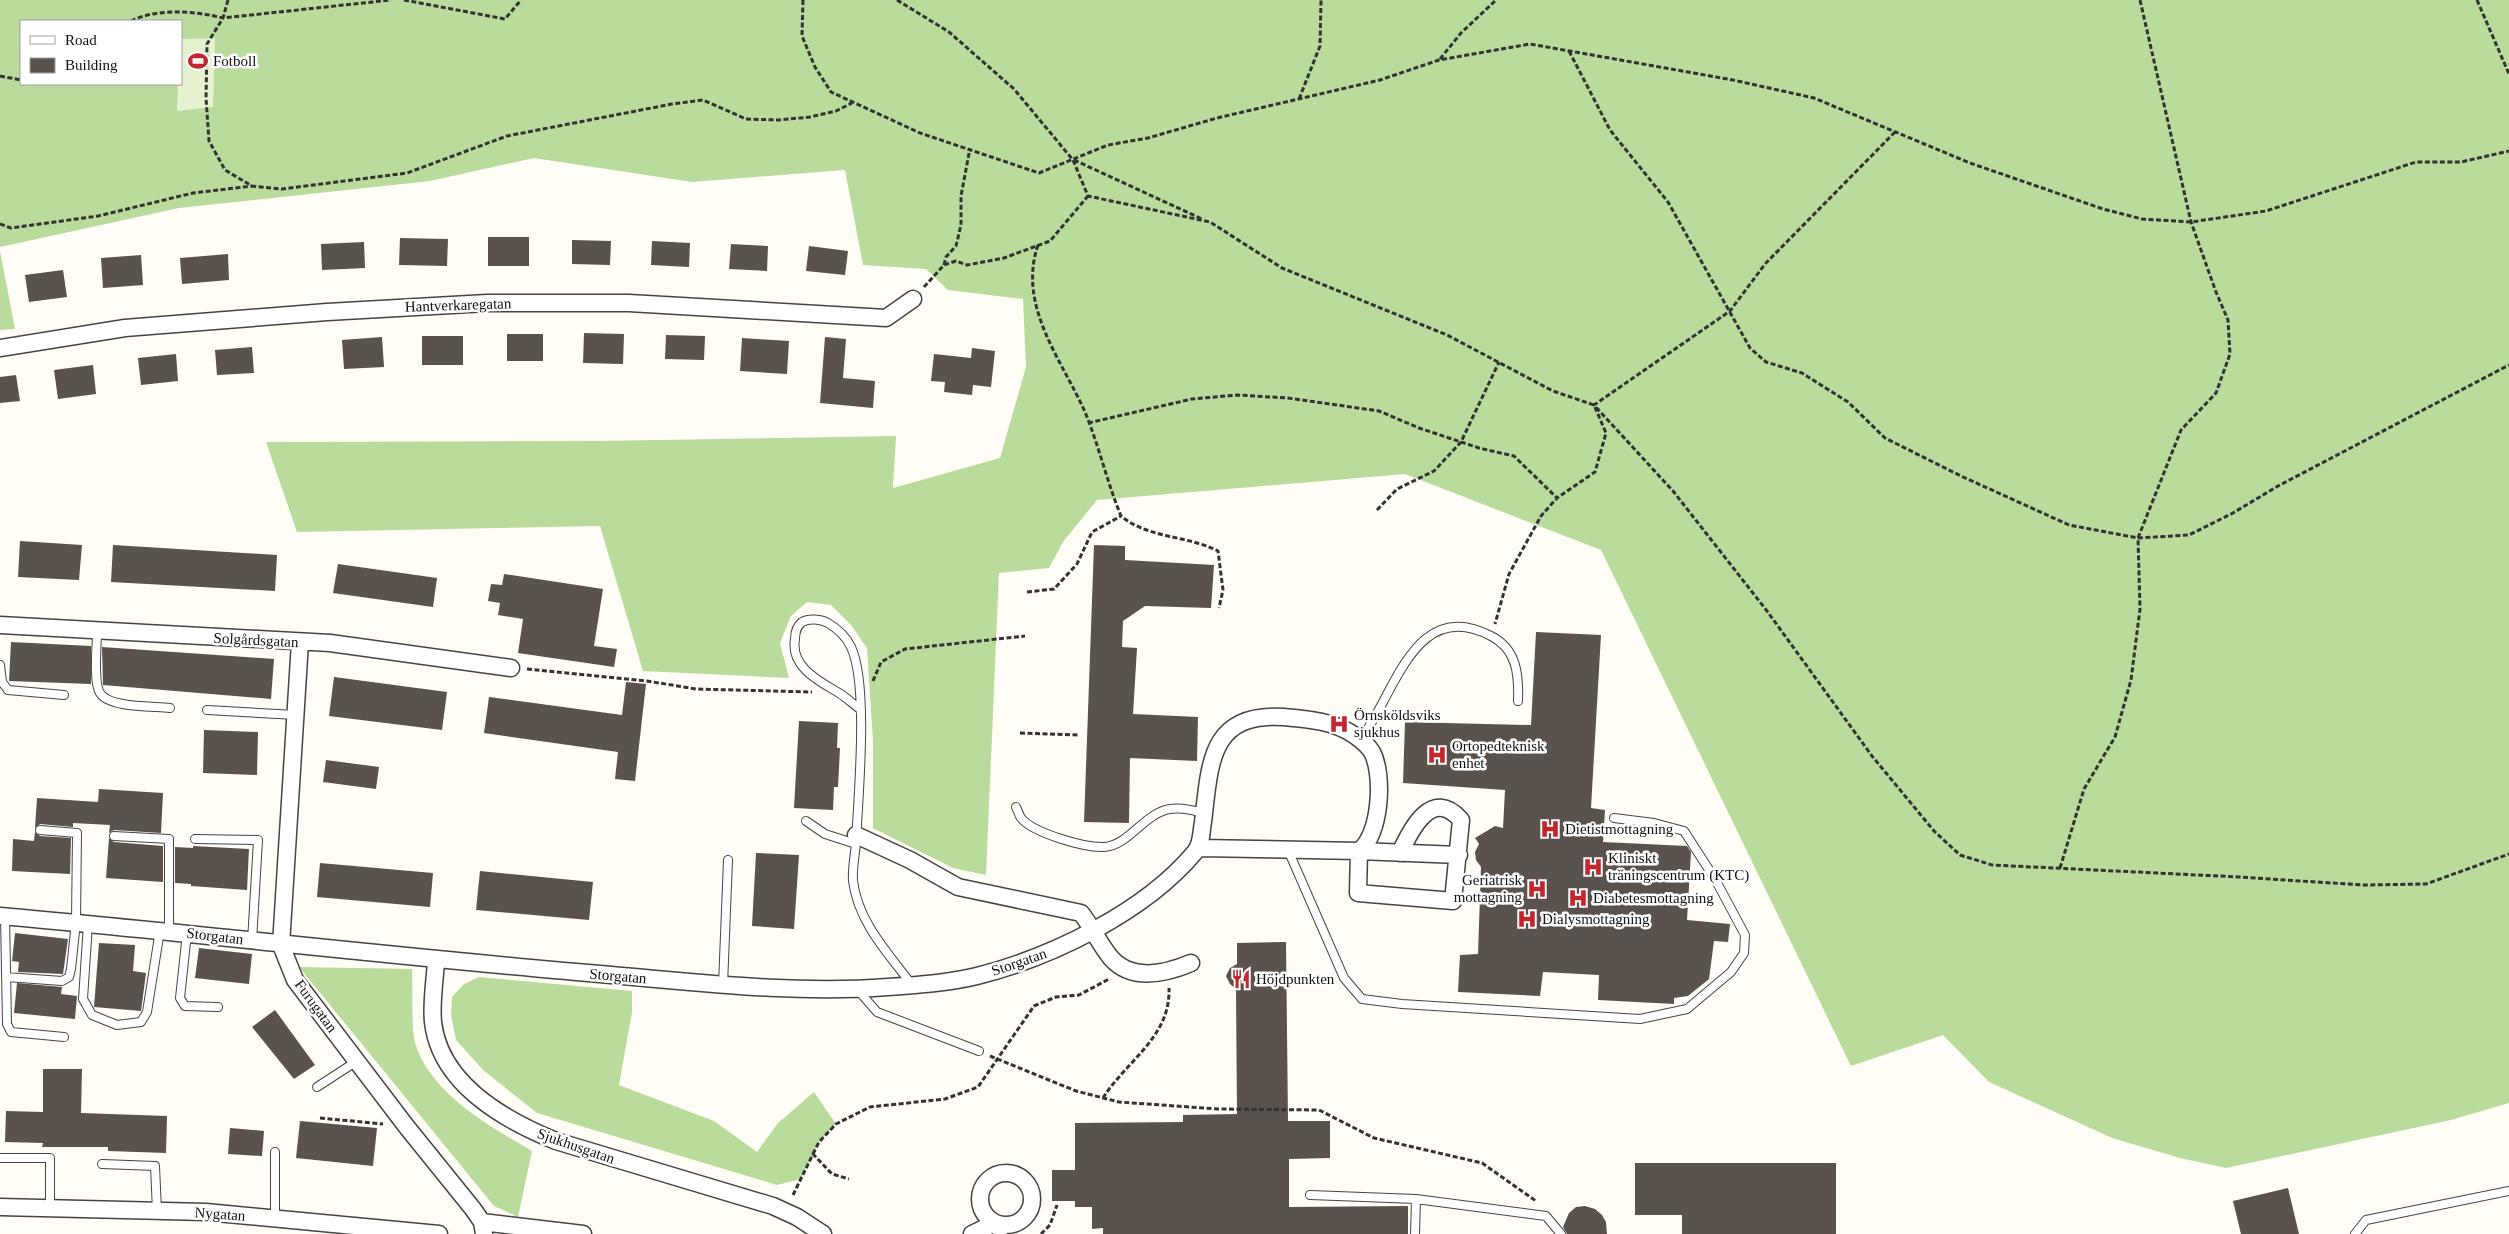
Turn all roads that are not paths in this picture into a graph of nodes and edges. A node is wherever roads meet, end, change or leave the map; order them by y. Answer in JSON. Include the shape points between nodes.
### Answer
{"nodes":[{"id":1,"x":913,"y":299,"type":"road end"},
{"id":2,"x":0,"y":348,"type":"edge"},
{"id":3,"x":0,"y":625,"type":"edge"},
{"id":4,"x":0,"y":630,"type":"edge"},
{"id":5,"x":97,"y":632,"type":"junction"},
{"id":6,"x":300,"y":642,"type":"junction"},
{"id":7,"x":0,"y":665,"type":"edge"},
{"id":8,"x":511,"y":668,"type":"road end"},
{"id":9,"x":64,"y":695,"type":"dead end"},
{"id":10,"x":1518,"y":701,"type":"dead end"},
{"id":11,"x":170,"y":708,"type":"dead end"},
{"id":12,"x":860,"y":709,"type":"junction"},
{"id":13,"x":207,"y":710,"type":"dead end"},
{"id":14,"x":296,"y":715,"type":"junction"},
{"id":15,"x":1361,"y":740,"type":"junction"},
{"id":16,"x":1016,"y":808,"type":"dead end"},
{"id":17,"x":1204,"y":813,"type":"junction"},
{"id":18,"x":1614,"y":818,"type":"dead end"},
{"id":19,"x":806,"y":821,"type":"dead end"},
{"id":20,"x":40,"y":830,"type":"dead end"},
{"id":21,"x":114,"y":836,"type":"dead end"},
{"id":22,"x":195,"y":838,"type":"dead end"},
{"id":23,"x":856,"y":839,"type":"junction"},
{"id":24,"x":1199,"y":848,"type":"junction"},
{"id":25,"x":1288,"y":849,"type":"junction"},
{"id":26,"x":1359,"y":851,"type":"junction"},
{"id":27,"x":1400,"y":853,"type":"junction"},
{"id":28,"x":1459,"y":855,"type":"junction"},
{"id":29,"x":728,"y":860,"type":"dead end"},
{"id":30,"x":2,"y":916,"type":"edge"},
{"id":31,"x":82,"y":923,"type":"junction"},
{"id":32,"x":1094,"y":929,"type":"junction"},
{"id":33,"x":164,"y":931,"type":"junction"},
{"id":34,"x":187,"y":933,"type":"junction"},
{"id":35,"x":252,"y":941,"type":"junction"},
{"id":36,"x":281,"y":945,"type":"junction"},
{"id":37,"x":436,"y":960,"type":"junction"},
{"id":38,"x":1191,"y":963,"type":"dead end"},
{"id":39,"x":6,"y":977,"type":"junction"},
{"id":40,"x":723,"y":985,"type":"junction"},
{"id":41,"x":912,"y":986,"type":"junction"},
{"id":42,"x":857,"y":990,"type":"junction"},
{"id":43,"x":218,"y":1008,"type":"dead end"},
{"id":44,"x":64,"y":1037,"type":"dead end"},
{"id":45,"x":979,"y":1051,"type":"road end"},
{"id":46,"x":357,"y":1062,"type":"junction"},
{"id":47,"x":317,"y":1087,"type":"dead end"},
{"id":48,"x":276,"y":1152,"type":"dead end"},
{"id":49,"x":0,"y":1158,"type":"edge"},
{"id":50,"x":102,"y":1164,"type":"dead end"},
{"id":51,"x":2509,"y":1191,"type":"edge"},
{"id":52,"x":1310,"y":1195,"type":"dead end"},
{"id":53,"x":1416,"y":1199,"type":"junction"},
{"id":54,"x":0,"y":1207,"type":"edge"},
{"id":55,"x":50,"y":1208,"type":"junction"},
{"id":56,"x":157,"y":1211,"type":"junction"},
{"id":57,"x":275,"y":1219,"type":"junction"},
{"id":58,"x":483,"y":1228,"type":"edge"},
{"id":59,"x":999,"y":1228,"type":"edge"},
{"id":60,"x":439,"y":1234,"type":"edge"},
{"id":61,"x":583,"y":1234,"type":"edge"},
{"id":62,"x":822,"y":1234,"type":"edge"},
{"id":63,"x":972,"y":1234,"type":"edge"},
{"id":64,"x":1415,"y":1234,"type":"edge"},
{"id":65,"x":1561,"y":1234,"type":"edge"},
{"id":66,"x":2355,"y":1234,"type":"edge"}],
"edges":[{"from":1,"to":2,"type":"street","name":"Hantverkaregatan","via":[[886,318],[629,303],[487,303],[356,310],[125,328]]},
{"from":3,"to":4,"type":"lane"},
{"from":3,"to":5,"type":"street","name":"Solgårdsgatan"},
{"from":5,"to":6,"type":"street","name":"Solgårdsgatan"},
{"from":5,"to":11,"type":"lane","via":[[100,693],[110,702]]},
{"from":6,"to":8,"type":"street","name":"Solgårdsgatan"},
{"from":6,"to":14,"type":"street","name":"Furugatan"},
{"from":7,"to":9,"type":"lane","via":[[2,682],[8,690]]},
{"from":10,"to":15,"type":"lane","via":[[1516,666],[1501,641],[1467,627],[1452,628],[1429,636],[1408,657]]},
{"from":12,"to":12,"type":"lane","via":[[852,648],[836,628],[825,621],[802,622],[796,630],[793,647],[801,666],[820,683]]},
{"from":12,"to":23,"type":"lane"},
{"from":13,"to":14,"type":"lane"},
{"from":14,"to":36,"type":"street","name":"Furugatan"},
{"from":15,"to":17,"type":"street","via":[[1331,724],[1303,719],[1272,716],[1244,721],[1224,734],[1214,754]]},
{"from":15,"to":26,"type":"street","via":[[1374,755],[1378,770],[1374,829],[1365,847]]},
{"from":16,"to":17,"type":"lane","via":[[1021,818],[1046,834],[1104,847],[1124,839],[1152,816],[1168,808]]},
{"from":17,"to":24,"type":"street"},
{"from":18,"to":25,"type":"lane","via":[[1684,831],[1745,935],[1744,953],[1731,972],[1687,1009],[1640,1019],[1362,999],[1344,978]]},
{"from":19,"to":23,"type":"lane","via":[[825,834]]},
{"from":20,"to":31,"type":"lane","via":[[78,833]]},
{"from":21,"to":33,"type":"lane","via":[[168,839]]},
{"from":22,"to":35,"type":"lane","via":[[258,840]]},
{"from":23,"to":32,"type":"street","via":[[910,860],[958,887],[1082,912]]},
{"from":23,"to":41,"type":"lane","via":[[853,879],[862,914]]},
{"from":24,"to":25,"type":"street"},
{"from":24,"to":32,"type":"street","name":"Storgatan","via":[[1145,899]]},
{"from":25,"to":26,"type":"street"},
{"from":26,"to":27,"type":"street"},
{"from":26,"to":28,"type":"street","via":[[1358,893],[1453,901]]},
{"from":27,"to":28,"type":"street"},
{"from":27,"to":28,"type":"street","via":[[1420,818],[1434,808],[1441,808],[1455,813],[1462,820]]},
{"from":29,"to":40,"type":"lane"},
{"from":30,"to":31,"type":"street","name":"Storgatan"},
{"from":30,"to":39,"type":"lane"},
{"from":31,"to":33,"type":"street","name":"Storgatan"},
{"from":31,"to":33,"type":"lane","via":[[83,999],[92,1015],[117,1025],[141,1022],[147,1012]]},
{"from":31,"to":39,"type":"lane","via":[[69,976],[62,981]]},
{"from":32,"to":38,"type":"street","via":[[1112,959],[1128,969],[1145,974],[1168,973]]},
{"from":32,"to":41,"type":"street","name":"Storgatan","via":[[1046,954],[1015,965],[946,982]]},
{"from":33,"to":34,"type":"street","name":"Storgatan"},
{"from":34,"to":35,"type":"street","name":"Storgatan"},
{"from":34,"to":43,"type":"lane","via":[[180,998],[185,1006]]},
{"from":35,"to":36,"type":"street","name":"Storgatan"},
{"from":36,"to":37,"type":"street","name":"Storgatan"},
{"from":36,"to":46,"type":"street","name":"Furugatan","via":[[295,980]]},
{"from":37,"to":40,"type":"street","name":"Storgatan"},
{"from":37,"to":62,"type":"street","name":"Sjukhusgatan","via":[[433,1021],[440,1049],[449,1067],[495,1109],[524,1128],[556,1141],[786,1212]]},
{"from":39,"to":44,"type":"lane","via":[[7,1024],[11,1032]]},
{"from":40,"to":42,"type":"street","name":"Storgatan"},
{"from":41,"to":42,"type":"street","name":"Storgatan"},
{"from":42,"to":45,"type":"lane","via":[[877,1012]]},
{"from":46,"to":47,"type":"lane"},
{"from":46,"to":58,"type":"street","name":"Furugatan"},
{"from":48,"to":57,"type":"lane"},
{"from":49,"to":55,"type":"lane","via":[[50,1158]]},
{"from":50,"to":56,"type":"lane","via":[[155,1166]]},
{"from":51,"to":66,"type":"lane","via":[[2366,1220]]},
{"from":52,"to":53,"type":"lane"},
{"from":53,"to":64,"type":"lane"},
{"from":53,"to":65,"type":"lane","via":[[1546,1216]]},
{"from":54,"to":55,"type":"street","name":"Nygatan"},
{"from":55,"to":56,"type":"street","name":"Nygatan"},
{"from":56,"to":57,"type":"street","name":"Nygatan"},
{"from":57,"to":60,"type":"street","name":"Nygatan"},
{"from":58,"to":61,"type":"street"},
{"from":59,"to":63,"type":"street"}]}
